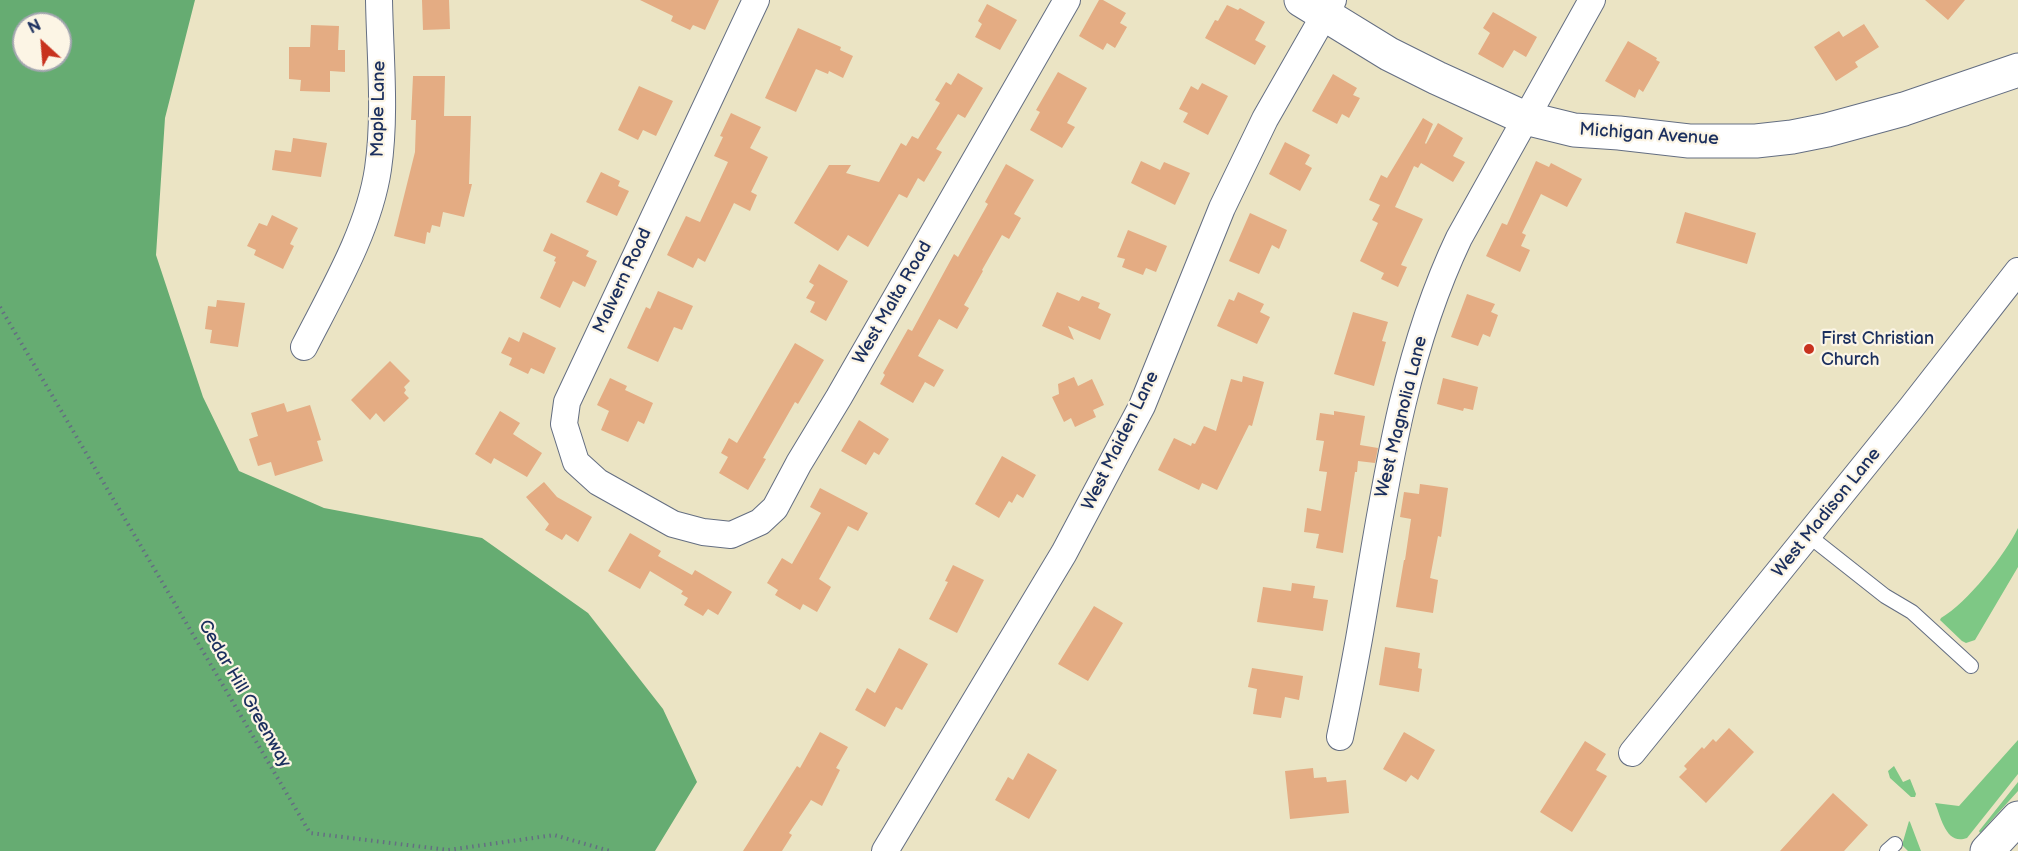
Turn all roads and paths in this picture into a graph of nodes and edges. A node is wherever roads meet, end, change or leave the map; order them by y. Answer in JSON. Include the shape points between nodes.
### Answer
{"nodes":[{"id":1,"x":379,"y":0,"type":"edge"},
{"id":2,"x":756,"y":0,"type":"edge"},
{"id":3,"x":1067,"y":0,"type":"edge"},
{"id":4,"x":1592,"y":0,"type":"edge"},
{"id":5,"x":1319,"y":5,"type":"edge"},
{"id":6,"x":2018,"y":70,"type":"edge"},
{"id":7,"x":1525,"y":118,"type":"junction"},
{"id":8,"x":2018,"y":271,"type":"edge"},
{"id":9,"x":0,"y":307,"type":"edge"},
{"id":10,"x":304,"y":346,"type":"dead end"},
{"id":11,"x":673,"y":524,"type":"joint"},
{"id":12,"x":1809,"y":536,"type":"junction"},
{"id":13,"x":1971,"y":666,"type":"dead end"},
{"id":14,"x":1340,"y":737,"type":"dead end"},
{"id":15,"x":1632,"y":753,"type":"dead end"},
{"id":16,"x":2018,"y":818,"type":"edge"},
{"id":17,"x":610,"y":851,"type":"edge"},
{"id":18,"x":885,"y":851,"type":"edge"},
{"id":19,"x":1987,"y":851,"type":"edge"}],
"edges":[{"from":1,"to":10,"type":"street","name":"Maple Lane","via":[[378,171],[362,228]]},
{"from":2,"to":11,"type":"street","name":"Malvern Road","via":[[567,402],[564,424],[576,462],[598,482]]},
{"from":3,"to":11,"type":"street","name":"West Malta Road","via":[[775,508],[759,522],[731,536]]},
{"from":4,"to":7,"type":"street","name":"West Magnolia Lane"},
{"from":5,"to":7,"type":"street","name":"Michigan Avenue","via":[[1409,64]]},
{"from":5,"to":18,"type":"street","name":"West Maiden Lane","via":[[1222,208],[1142,406],[1064,553]]},
{"from":6,"to":7,"type":"street","name":"Michigan Avenue","via":[[1904,109],[1827,130],[1756,141],[1689,141],[1574,130]]},
{"from":7,"to":14,"type":"street","name":"West Magnolia Lane","via":[[1449,259],[1415,354],[1395,429]]},
{"from":8,"to":12,"type":"street","name":"West Madison Lane"},
{"from":9,"to":17,"type":"path","name":"Cedar Hill Greenway","via":[[310,833],[448,850],[554,835]]},
{"from":12,"to":13,"type":"lane","via":[[1885,596],[1912,612]]},
{"from":12,"to":15,"type":"street","name":"West Madison Lane"},
{"from":16,"to":19,"type":"street"}]}
